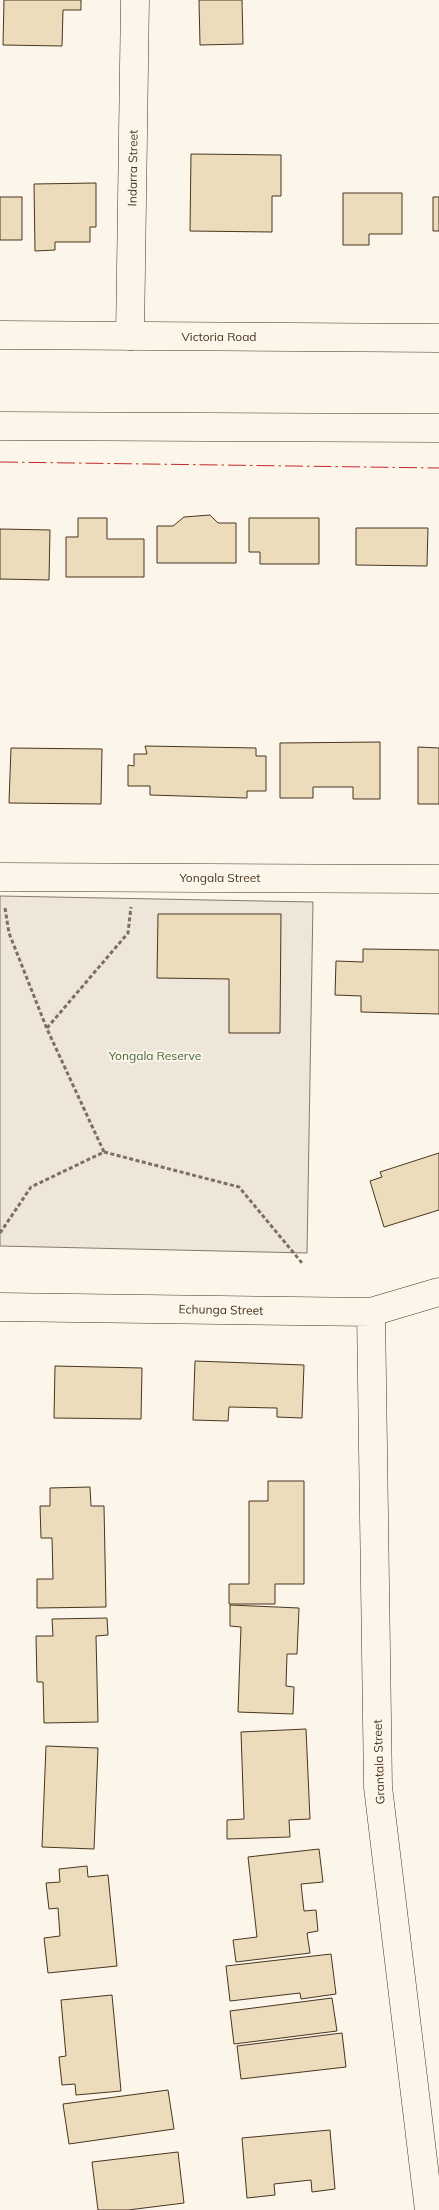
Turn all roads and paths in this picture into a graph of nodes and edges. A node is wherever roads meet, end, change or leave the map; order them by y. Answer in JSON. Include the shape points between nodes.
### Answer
{"nodes":[{"id":1,"x":135,"y":0,"type":"edge"},
{"id":2,"x":0,"y":335,"type":"edge"},
{"id":3,"x":130,"y":336,"type":"junction"},
{"id":4,"x":439,"y":338,"type":"edge"},
{"id":5,"x":0,"y":426,"type":"edge"},
{"id":6,"x":439,"y":428,"type":"edge"},
{"id":7,"x":0,"y":877,"type":"edge"},
{"id":8,"x":439,"y":879,"type":"edge"},
{"id":9,"x":132,"y":899,"type":"dead end"},
{"id":10,"x":4,"y":905,"type":"dead end"},
{"id":11,"x":47,"y":1028,"type":"junction"},
{"id":12,"x":104,"y":1152,"type":"junction"},
{"id":13,"x":0,"y":1233,"type":"edge"},
{"id":14,"x":302,"y":1263,"type":"dead end"},
{"id":15,"x":439,"y":1292,"type":"edge"},
{"id":16,"x":0,"y":1307,"type":"edge"},
{"id":17,"x":371,"y":1312,"type":"junction"},
{"id":18,"x":428,"y":2210,"type":"edge"}],
"edges":[{"from":1,"to":3,"type":"main road","name":"Indarra Street"},
{"from":2,"to":3,"type":"main road","name":"Victoria Road"},
{"from":3,"to":4,"type":"main road","name":"Victoria Road"},
{"from":5,"to":6,"type":"main road"},
{"from":7,"to":8,"type":"main road","name":"Yongala Street"},
{"from":9,"to":11,"type":"path","via":[[128,933]]},
{"from":10,"to":11,"type":"path","via":[[10,933]]},
{"from":11,"to":12,"type":"path"},
{"from":12,"to":13,"type":"path","via":[[31,1186]]},
{"from":12,"to":14,"type":"path","via":[[239,1187]]},
{"from":15,"to":17,"type":"main road","name":"Echunga Street"},
{"from":16,"to":17,"type":"main road","name":"Echunga Street"},
{"from":17,"to":18,"type":"main road","name":"Grantala Street","via":[[378,1787]]}]}
